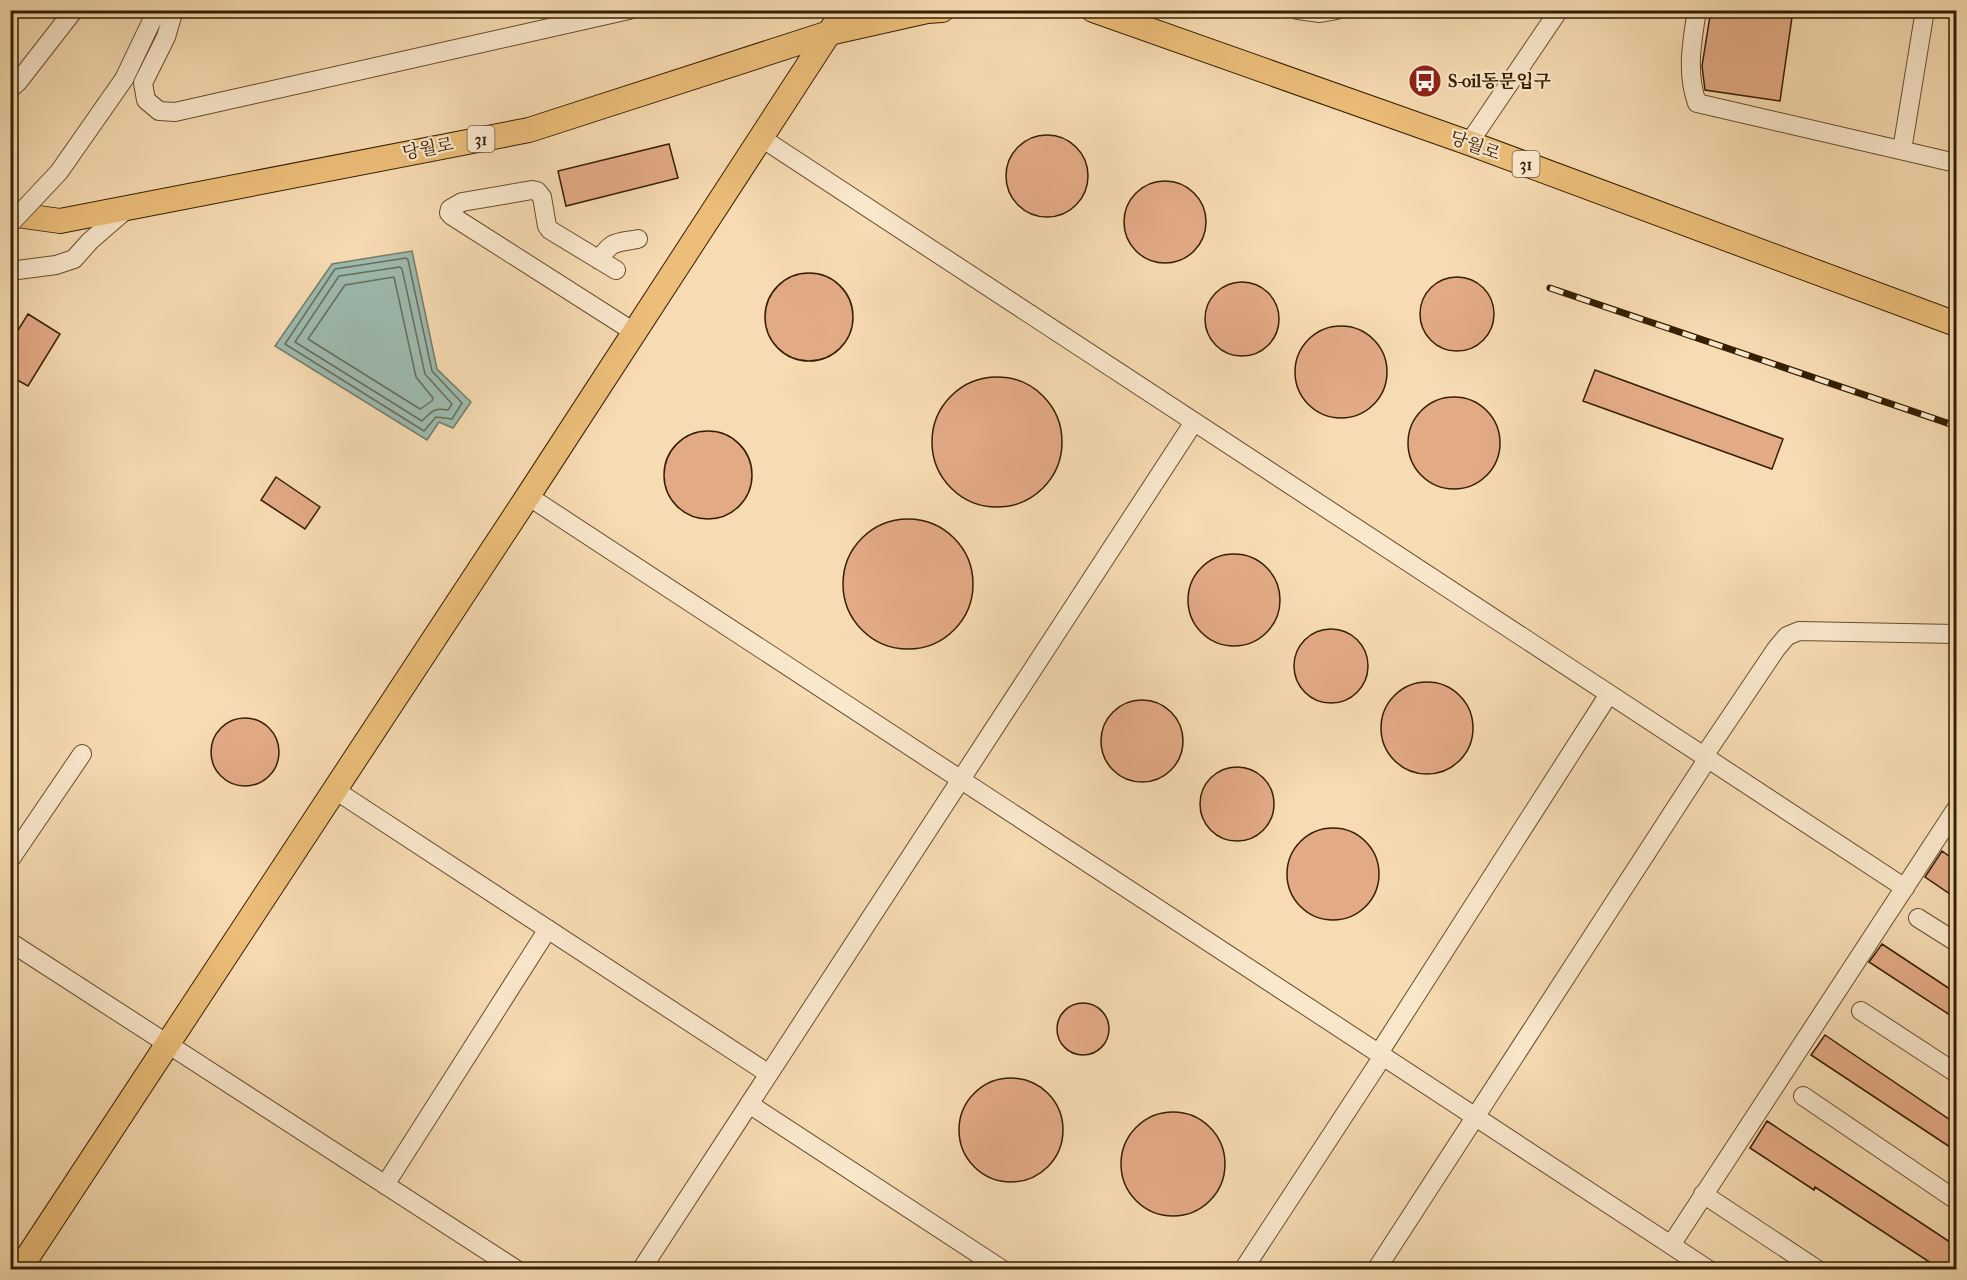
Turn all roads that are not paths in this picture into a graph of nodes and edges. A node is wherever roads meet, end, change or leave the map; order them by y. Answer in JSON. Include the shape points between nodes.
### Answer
{"nodes":[{"id":1,"x":74,"y":10,"type":"edge"},
{"id":2,"x":157,"y":10,"type":"edge"},
{"id":3,"x":174,"y":10,"type":"edge"},
{"id":4,"x":629,"y":10,"type":"edge"},
{"id":5,"x":844,"y":10,"type":"edge"},
{"id":6,"x":942,"y":10,"type":"edge"},
{"id":7,"x":1094,"y":10,"type":"edge"},
{"id":8,"x":1298,"y":10,"type":"edge"},
{"id":9,"x":1337,"y":10,"type":"edge"},
{"id":10,"x":1559,"y":10,"type":"edge"},
{"id":11,"x":1697,"y":10,"type":"edge"},
{"id":12,"x":1925,"y":10,"type":"edge"},
{"id":13,"x":829,"y":33,"type":"junction"},
{"id":14,"x":10,"y":89,"type":"edge"},
{"id":15,"x":760,"y":137,"type":"junction"},
{"id":16,"x":1469,"y":143,"type":"junction"},
{"id":17,"x":1902,"y":150,"type":"junction"},
{"id":18,"x":1956,"y":163,"type":"edge"},
{"id":19,"x":129,"y":207,"type":"junction"},
{"id":20,"x":10,"y":214,"type":"edge"},
{"id":21,"x":10,"y":224,"type":"edge"},
{"id":22,"x":638,"y":239,"type":"dead end"},
{"id":23,"x":599,"y":260,"type":"junction"},
{"id":24,"x":616,"y":270,"type":"dead end"},
{"id":25,"x":10,"y":271,"type":"edge"},
{"id":26,"x":1956,"y":324,"type":"edge"},
{"id":27,"x":634,"y":332,"type":"junction"},
{"id":28,"x":1194,"y":422,"type":"junction"},
{"id":29,"x":528,"y":496,"type":"junction"},
{"id":30,"x":1956,"y":634,"type":"edge"},
{"id":31,"x":1610,"y":694,"type":"junction"},
{"id":32,"x":82,"y":754,"type":"dead end"},
{"id":33,"x":1706,"y":757,"type":"junction"},
{"id":34,"x":962,"y":779,"type":"junction"},
{"id":35,"x":335,"y":790,"type":"junction"},
{"id":36,"x":1956,"y":809,"type":"edge"},
{"id":37,"x":10,"y":860,"type":"edge"},
{"id":38,"x":1905,"y":888,"type":"junction"},
{"id":39,"x":1918,"y":918,"type":"dead end"},
{"id":40,"x":548,"y":929,"type":"junction"},
{"id":41,"x":10,"y":942,"type":"edge"},
{"id":42,"x":1956,"y":942,"type":"edge"},
{"id":43,"x":1861,"y":1011,"type":"dead end"},
{"id":44,"x":166,"y":1045,"type":"junction"},
{"id":45,"x":1381,"y":1055,"type":"junction"},
{"id":46,"x":1956,"y":1073,"type":"edge"},
{"id":47,"x":769,"y":1074,"type":"junction"},
{"id":48,"x":1803,"y":1096,"type":"dead end"},
{"id":49,"x":749,"y":1104,"type":"junction"},
{"id":50,"x":1475,"y":1116,"type":"junction"},
{"id":51,"x":385,"y":1185,"type":"junction"},
{"id":52,"x":1703,"y":1194,"type":"junction"},
{"id":53,"x":1956,"y":1200,"type":"edge"},
{"id":54,"x":1671,"y":1245,"type":"junction"},
{"id":55,"x":18,"y":1267,"type":"edge"},
{"id":56,"x":517,"y":1269,"type":"edge"},
{"id":57,"x":641,"y":1269,"type":"edge"},
{"id":58,"x":1003,"y":1269,"type":"edge"},
{"id":59,"x":1243,"y":1269,"type":"edge"},
{"id":60,"x":1376,"y":1269,"type":"edge"},
{"id":61,"x":1709,"y":1269,"type":"edge"},
{"id":62,"x":1818,"y":1269,"type":"edge"}],
"edges":[{"from":1,"to":14,"type":"street"},
{"from":2,"to":21,"type":"street","bridge":true,"via":[[124,79],[59,172]]},
{"from":3,"to":4,"type":"street","via":[[166,37],[143,83],[146,100],[159,111],[175,112]]},
{"from":5,"to":13,"type":"main road"},
{"from":6,"to":13,"type":"main road","name":"당월로","number":"31"},
{"from":7,"to":16,"type":"main road","name":"당월로","number":"31"},
{"from":8,"to":9,"type":"street"},
{"from":10,"to":16,"type":"street"},
{"from":11,"to":17,"type":"street","via":[[1689,58],[1697,103]]},
{"from":12,"to":17,"type":"street"},
{"from":13,"to":15,"type":"main road"},
{"from":13,"to":19,"type":"main road","name":"당월로","number":"31","via":[[529,129]]},
{"from":15,"to":27,"type":"main road"},
{"from":15,"to":28,"type":"street"},
{"from":16,"to":26,"type":"main road","name":"당월로","number":"31"},
{"from":17,"to":18,"type":"street"},
{"from":19,"to":20,"type":"main road","name":"당월로","number":"31","via":[[60,221]]},
{"from":19,"to":25,"type":"street","via":[[74,259]]},
{"from":22,"to":23,"type":"street","via":[[612,244]]},
{"from":23,"to":24,"type":"street"},
{"from":23,"to":27,"type":"street","via":[[550,230],[537,190],[462,202],[450,209],[452,216]]},
{"from":27,"to":29,"type":"main road"},
{"from":28,"to":31,"type":"street"},
{"from":28,"to":34,"type":"street"},
{"from":29,"to":34,"type":"street"},
{"from":29,"to":35,"type":"main road"},
{"from":30,"to":33,"type":"street","via":[[1799,631],[1787,636]]},
{"from":31,"to":33,"type":"street"},
{"from":31,"to":45,"type":"street"},
{"from":32,"to":37,"type":"street"},
{"from":33,"to":38,"type":"street"},
{"from":33,"to":50,"type":"street"},
{"from":34,"to":45,"type":"street"},
{"from":34,"to":47,"type":"street"},
{"from":35,"to":40,"type":"street"},
{"from":35,"to":44,"type":"main road"},
{"from":36,"to":38,"type":"street"},
{"from":38,"to":52,"type":"street"},
{"from":39,"to":42,"type":"street"},
{"from":40,"to":47,"type":"street"},
{"from":40,"to":51,"type":"street"},
{"from":41,"to":44,"type":"street"},
{"from":43,"to":46,"type":"street"},
{"from":44,"to":51,"type":"street"},
{"from":44,"to":55,"type":"main road"},
{"from":45,"to":50,"type":"street"},
{"from":45,"to":59,"type":"street"},
{"from":47,"to":49,"type":"street"},
{"from":48,"to":53,"type":"street"},
{"from":49,"to":57,"type":"street"},
{"from":49,"to":58,"type":"street"},
{"from":50,"to":54,"type":"street"},
{"from":50,"to":60,"type":"street"},
{"from":51,"to":56,"type":"street"},
{"from":52,"to":54,"type":"street"},
{"from":52,"to":62,"type":"street"},
{"from":54,"to":61,"type":"street"}]}
